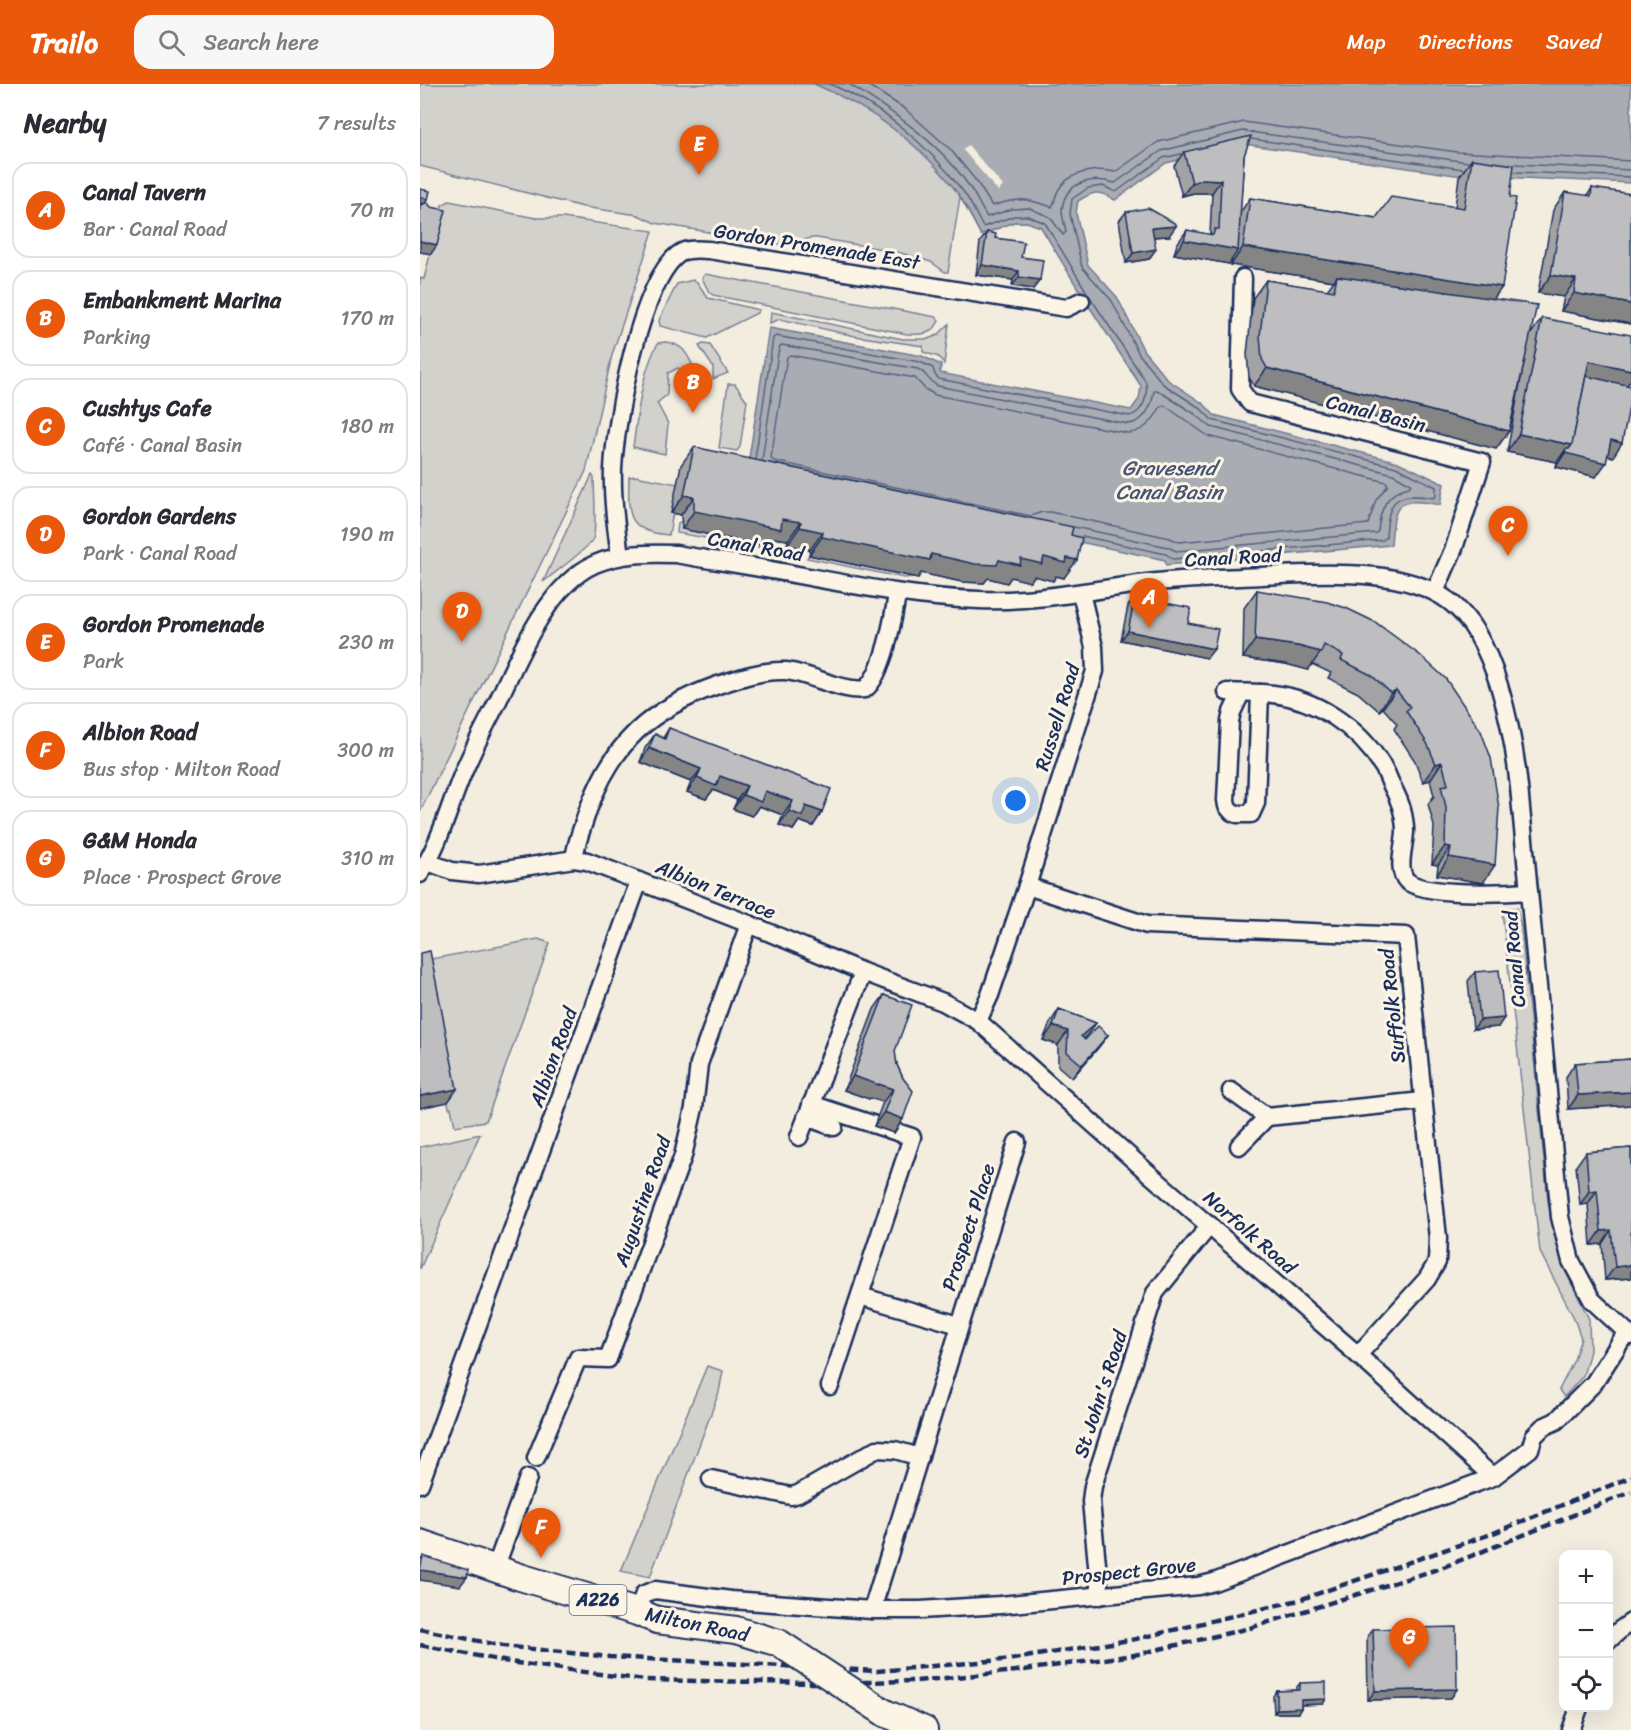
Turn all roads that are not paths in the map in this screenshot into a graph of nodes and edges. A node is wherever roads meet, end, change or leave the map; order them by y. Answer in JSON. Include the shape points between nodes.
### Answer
{"nodes":[{"id":1,"x":1243,"y":278,"type":"dead end"},
{"id":2,"x":1081,"y":301,"type":"dead end"},
{"id":3,"x":620,"y":556,"type":"junction"},
{"id":4,"x":1435,"y":592,"type":"junction"},
{"id":5,"x":897,"y":593,"type":"junction"},
{"id":6,"x":1081,"y":593,"type":"junction"},
{"id":7,"x":1260,"y":693,"type":"junction"},
{"id":8,"x":574,"y":858,"type":"junction"},
{"id":9,"x":424,"y":868,"type":"edge"},
{"id":10,"x":639,"y":881,"type":"junction"},
{"id":11,"x":1027,"y":886,"type":"junction"},
{"id":12,"x":1529,"y":891,"type":"junction"},
{"id":13,"x":749,"y":924,"type":"junction"},
{"id":14,"x":863,"y":972,"type":"junction"},
{"id":15,"x":978,"y":1021,"type":"junction"},
{"id":16,"x":1231,"y":1091,"type":"dead end"},
{"id":17,"x":1423,"y":1101,"type":"junction"},
{"id":18,"x":809,"y":1110,"type":"junction"},
{"id":19,"x":1267,"y":1117,"type":"junction"},
{"id":20,"x":834,"y":1127,"type":"dead end"},
{"id":21,"x":799,"y":1137,"type":"dead end"},
{"id":22,"x":1017,"y":1142,"type":"dead end"},
{"id":23,"x":1239,"y":1146,"type":"dead end"},
{"id":24,"x":1210,"y":1225,"type":"junction"},
{"id":25,"x":860,"y":1296,"type":"junction"},
{"id":26,"x":959,"y":1325,"type":"junction"},
{"id":27,"x":1629,"y":1335,"type":"edge"},
{"id":28,"x":1358,"y":1355,"type":"junction"},
{"id":29,"x":830,"y":1386,"type":"dead end"},
{"id":30,"x":920,"y":1457,"type":"junction"},
{"id":31,"x":536,"y":1458,"type":"dead end"},
{"id":32,"x":1493,"y":1477,"type":"junction"},
{"id":33,"x":528,"y":1478,"type":"dead end"},
{"id":34,"x":711,"y":1479,"type":"dead end"},
{"id":35,"x":420,"y":1484,"type":"edge"},
{"id":36,"x":420,"y":1543,"type":"edge"},
{"id":37,"x":495,"y":1569,"type":"junction"},
{"id":38,"x":1101,"y":1596,"type":"junction"},
{"id":39,"x":872,"y":1610,"type":"junction"},
{"id":40,"x":637,"y":1612,"type":"junction"},
{"id":41,"x":1631,"y":1622,"type":"edge"},
{"id":42,"x":1613,"y":1637,"type":"edge"},
{"id":43,"x":1577,"y":1712,"type":"edge"},
{"id":44,"x":924,"y":1730,"type":"edge"},
{"id":45,"x":1571,"y":1730,"type":"edge"}],
"edges":[{"from":1,"to":4,"type":"street","name":"Canal Basin","via":[[1240,389],[1250,403],[1482,462]]},
{"from":2,"to":3,"type":"street","name":"Gordon Promenade East","via":[[1066,308],[709,250],[683,252],[669,264],[654,293],[638,332],[623,396],[613,477]]},
{"from":3,"to":5,"type":"street","name":"Canal Road","via":[[676,554]]},
{"from":3,"to":9,"type":"street","name":"Canal Road","via":[[593,565],[568,582],[534,626],[464,771]]},
{"from":4,"to":6,"type":"street","name":"Canal Road","via":[[1396,580],[1330,574],[1151,583]]},
{"from":4,"to":12,"type":"street","name":"Canal Road","via":[[1468,621],[1483,645],[1499,687],[1518,774]]},
{"from":5,"to":6,"type":"street","name":"Canal Road","via":[[983,600]]},
{"from":5,"to":8,"type":"street","via":[[876,677],[864,689],[791,672],[758,673],[693,694],[647,721],[603,776]]},
{"from":6,"to":11,"type":"street","name":"Russell Road","via":[[1096,666]]},
{"from":7,"to":7,"type":"street","via":[[1234,693],[1230,721],[1226,800],[1232,812],[1244,815],[1251,814],[1256,803]]},
{"from":7,"to":12,"type":"street","via":[[1298,699],[1320,709],[1343,723],[1372,750],[1401,802],[1405,826],[1402,871],[1411,884],[1481,893]]},
{"from":8,"to":9,"type":"street","name":"Albion Terrace","via":[[479,874]]},
{"from":8,"to":10,"type":"street","name":"Albion Terrace"},
{"from":10,"to":13,"type":"street","name":"Albion Terrace"},
{"from":10,"to":35,"type":"street","name":"Albion Road"},
{"from":11,"to":15,"type":"street","name":"Russell Road"},
{"from":11,"to":17,"type":"street","name":"Suffolk Road","via":[[1148,925],[1406,936]]},
{"from":12,"to":27,"type":"street","name":"Canal Road","via":[[1560,1217],[1571,1261],[1592,1300]]},
{"from":13,"to":14,"type":"street","name":"Albion Terrace"},
{"from":13,"to":31,"type":"street","name":"Augustine Road","via":[[699,1064],[683,1156],[608,1359],[578,1358]]},
{"from":14,"to":15,"type":"street","name":"Albion Terrace","via":[[943,1002]]},
{"from":14,"to":18,"type":"street"},
{"from":15,"to":24,"type":"street","name":"Norfolk Road"},
{"from":16,"to":19,"type":"street"},
{"from":17,"to":19,"type":"street"},
{"from":17,"to":28,"type":"street","name":"Suffolk Road","via":[[1438,1238],[1437,1262],[1427,1279]]},
{"from":18,"to":20,"type":"street"},
{"from":18,"to":21,"type":"street"},
{"from":18,"to":25,"type":"street","via":[[912,1137]]},
{"from":19,"to":23,"type":"street"},
{"from":22,"to":26,"type":"street","name":"Prospect Place"},
{"from":24,"to":28,"type":"street","name":"Norfolk Road"},
{"from":24,"to":38,"type":"street","name":"St John's Road","via":[[1155,1293],[1093,1486],[1091,1501]]},
{"from":25,"to":26,"type":"street"},
{"from":25,"to":29,"type":"street"},
{"from":26,"to":30,"type":"street","name":"Prospect Place"},
{"from":27,"to":32,"type":"street","name":"Prospect Grove","via":[[1594,1383],[1556,1421],[1534,1436],[1530,1449]]},
{"from":28,"to":32,"type":"street","name":"Norfolk Road"},
{"from":30,"to":34,"type":"street","via":[[877,1449],[791,1496]]},
{"from":30,"to":39,"type":"street","name":"Prospect Place"},
{"from":32,"to":38,"type":"street","name":"Prospect Grove","via":[[1208,1584]]},
{"from":33,"to":37,"type":"street"},
{"from":36,"to":37,"type":"main road","name":"Milton Road","number":"A226"},
{"from":37,"to":40,"type":"main road","name":"Milton Road","number":"A226"},
{"from":38,"to":39,"type":"street","name":"Prospect Grove","via":[[956,1609]]},
{"from":39,"to":40,"type":"street","name":"Prospect Grove","via":[[709,1598],[655,1590],[644,1594]]},
{"from":40,"to":44,"type":"main road","name":"Milton Road","number":"A226","bridge":true,"via":[[657,1620],[736,1630],[779,1643],[885,1713]]},
{"from":41,"to":42,"type":"street"},
{"from":43,"to":45,"type":"street"}]}
